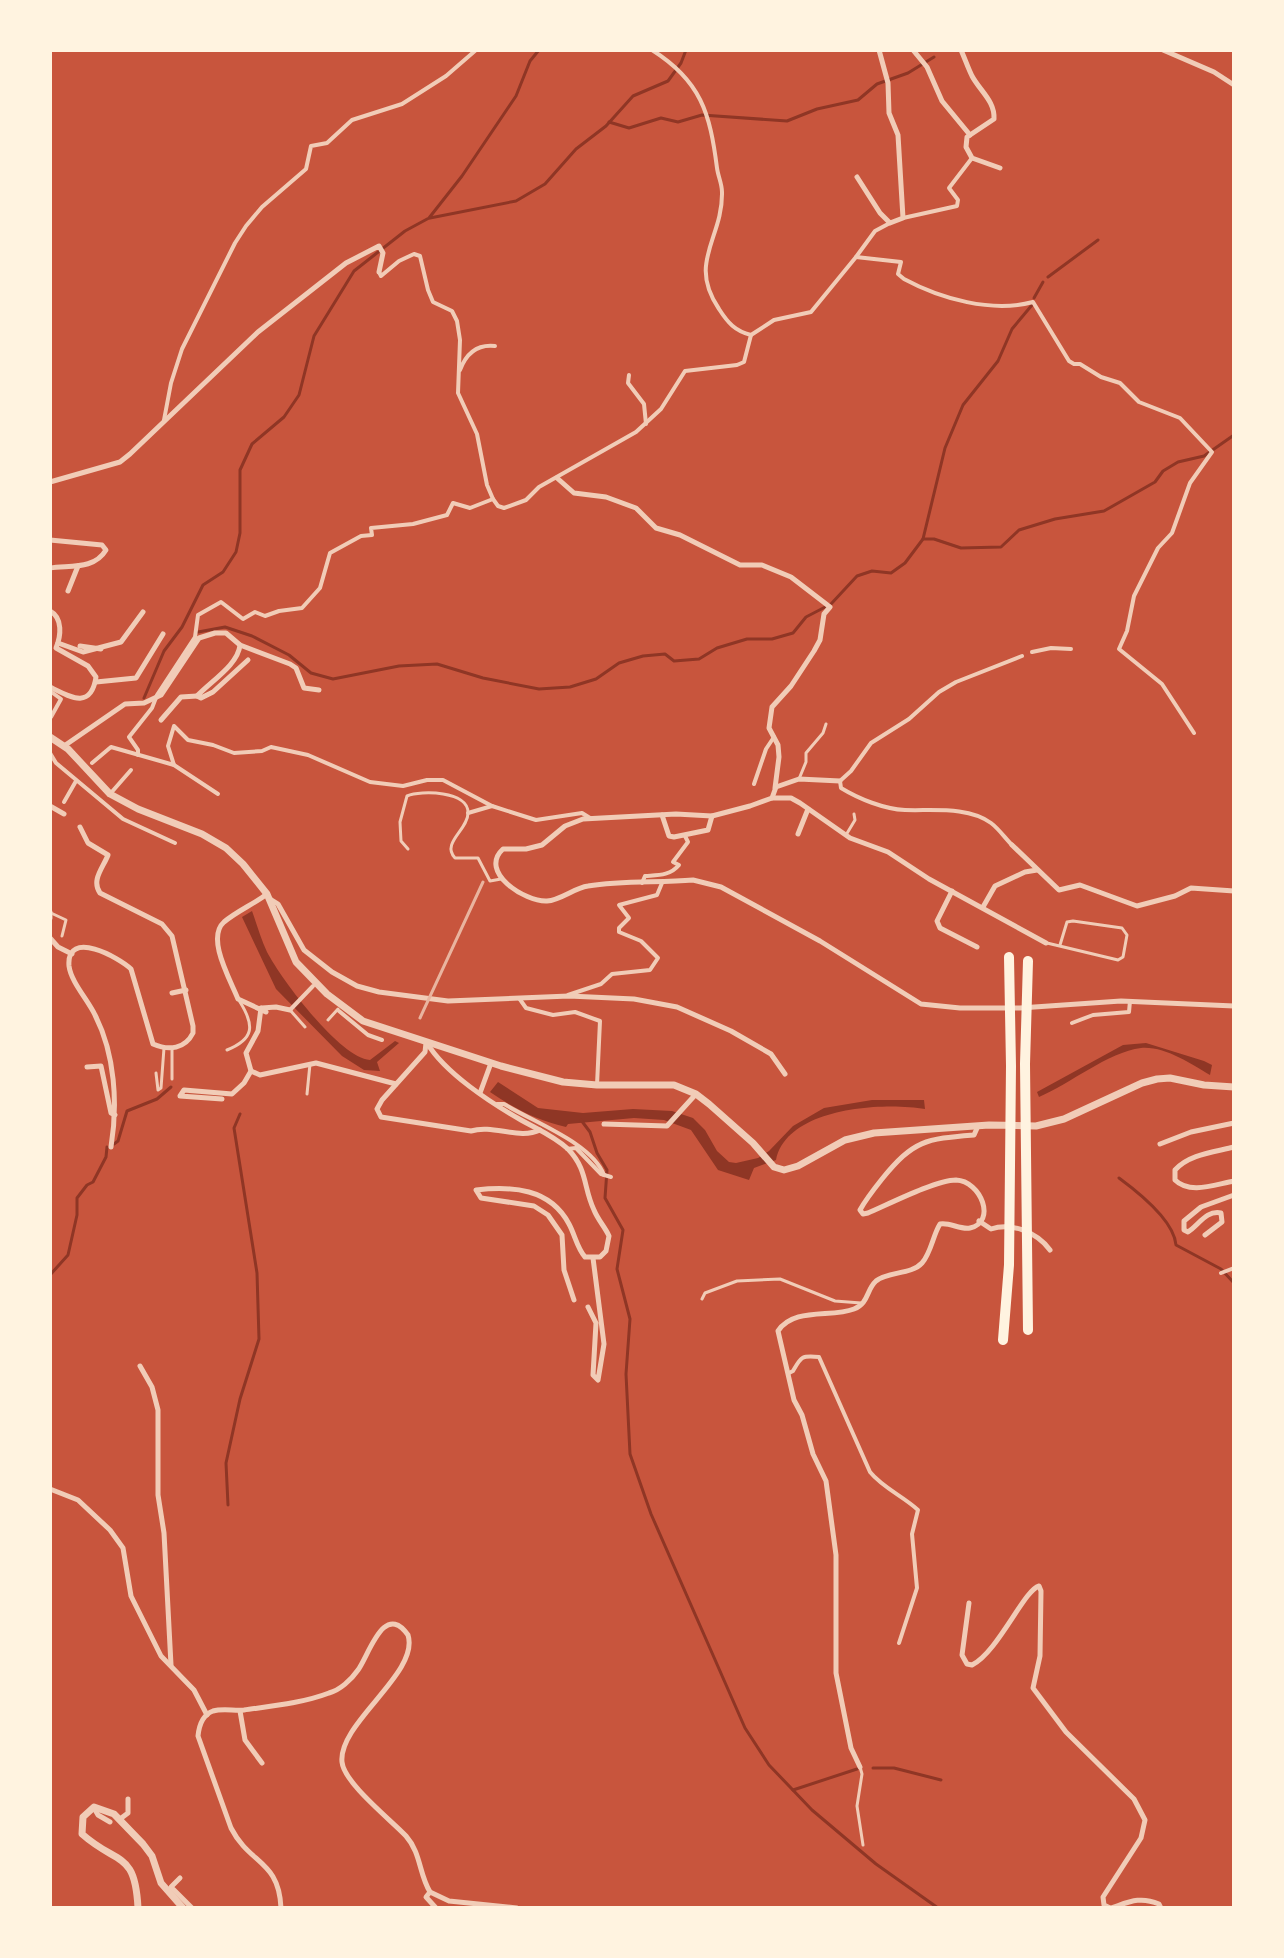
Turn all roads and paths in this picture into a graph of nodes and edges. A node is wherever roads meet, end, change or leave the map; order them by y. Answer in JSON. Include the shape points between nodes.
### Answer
{"nodes":[{"id":1,"x":476,"y":50,"type":"edge"},
{"id":2,"x":652,"y":50,"type":"edge"},
{"id":3,"x":879,"y":50,"type":"edge"},
{"id":4,"x":913,"y":50,"type":"edge"},
{"id":5,"x":961,"y":50,"type":"edge"},
{"id":6,"x":1163,"y":50,"type":"edge"},
{"id":7,"x":1234,"y":85,"type":"edge"},
{"id":8,"x":970,"y":135,"type":"junction"},
{"id":9,"x":972,"y":158,"type":"junction"},
{"id":10,"x":1000,"y":168,"type":"dead end"},
{"id":11,"x":857,"y":177,"type":"dead end"},
{"id":12,"x":903,"y":218,"type":"junction"},
{"id":13,"x":890,"y":223,"type":"junction"},
{"id":14,"x":856,"y":257,"type":"junction"},
{"id":15,"x":379,"y":272,"type":"joint"},
{"id":16,"x":751,"y":335,"type":"junction"},
{"id":17,"x":495,"y":346,"type":"dead end"},
{"id":18,"x":459,"y":372,"type":"junction"},
{"id":19,"x":629,"y":375,"type":"dead end"},
{"id":20,"x":164,"y":420,"type":"junction"},
{"id":21,"x":646,"y":424,"type":"junction"},
{"id":22,"x":557,"y":478,"type":"junction"},
{"id":23,"x":50,"y":482,"type":"edge"},
{"id":24,"x":493,"y":499,"type":"junction"},
{"id":25,"x":50,"y":540,"type":"edge"},
{"id":26,"x":78,"y":566,"type":"junction"},
{"id":27,"x":50,"y":568,"type":"edge"},
{"id":28,"x":68,"y":591,"type":"dead end"},
{"id":29,"x":50,"y":611,"type":"edge"},
{"id":30,"x":143,"y":612,"type":"dead end"},
{"id":31,"x":163,"y":634,"type":"dead end"},
{"id":32,"x":240,"y":645,"type":"junction"},
{"id":33,"x":55,"y":646,"type":"edge"},
{"id":34,"x":80,"y":646,"type":"dead end"},
{"id":35,"x":101,"y":649,"type":"junction"},
{"id":36,"x":1071,"y":649,"type":"dead end"},
{"id":37,"x":1032,"y":652,"type":"dead end"},
{"id":38,"x":1022,"y":656,"type":"dead end"},
{"id":39,"x":248,"y":660,"type":"dead end"},
{"id":40,"x":96,"y":682,"type":"junction"},
{"id":41,"x":50,"y":689,"type":"edge"},
{"id":42,"x":319,"y":690,"type":"dead end"},
{"id":43,"x":197,"y":696,"type":"junction"},
{"id":44,"x":51,"y":717,"type":"edge"},
{"id":45,"x":161,"y":720,"type":"dead end"},
{"id":46,"x":826,"y":724,"type":"dead end"},
{"id":47,"x":1194,"y":733,"type":"dead end"},
{"id":48,"x":50,"y":737,"type":"edge"},
{"id":49,"x":774,"y":737,"type":"junction"},
{"id":50,"x":64,"y":746,"type":"junction"},
{"id":51,"x":50,"y":753,"type":"edge"},
{"id":52,"x":138,"y":755,"type":"junction"},
{"id":53,"x":174,"y":765,"type":"junction"},
{"id":54,"x":89,"y":766,"type":"junction"},
{"id":55,"x":131,"y":770,"type":"dead end"},
{"id":56,"x":799,"y":779,"type":"junction"},
{"id":57,"x":76,"y":781,"type":"junction"},
{"id":58,"x":840,"y":781,"type":"junction"},
{"id":59,"x":754,"y":784,"type":"dead end"},
{"id":60,"x":775,"y":789,"type":"junction"},
{"id":61,"x":110,"y":794,"type":"junction"},
{"id":62,"x":218,"y":794,"type":"dead end"},
{"id":63,"x":772,"y":798,"type":"junction"},
{"id":64,"x":64,"y":802,"type":"dead end"},
{"id":65,"x":492,"y":806,"type":"junction"},
{"id":66,"x":50,"y":807,"type":"edge"},
{"id":67,"x":808,"y":809,"type":"junction"},
{"id":68,"x":63,"y":813,"type":"dead end"},
{"id":69,"x":468,"y":813,"type":"junction"},
{"id":70,"x":854,"y":814,"type":"dead end"},
{"id":71,"x":662,"y":815,"type":"junction"},
{"id":72,"x":712,"y":816,"type":"junction"},
{"id":73,"x":590,"y":818,"type":"junction"},
{"id":74,"x":80,"y":827,"type":"dead end"},
{"id":75,"x":798,"y":834,"type":"dead end"},
{"id":76,"x":684,"y":835,"type":"junction"},
{"id":77,"x":846,"y":835,"type":"junction"},
{"id":78,"x":175,"y":843,"type":"dead end"},
{"id":79,"x":1012,"y":845,"type":"joint"},
{"id":80,"x":408,"y":849,"type":"dead end"},
{"id":81,"x":1037,"y":870,"type":"junction"},
{"id":82,"x":501,"y":879,"type":"junction"},
{"id":83,"x":642,"y":883,"type":"junction"},
{"id":84,"x":662,"y":883,"type":"junction"},
{"id":85,"x":952,"y":891,"type":"junction"},
{"id":86,"x":1234,"y":891,"type":"edge"},
{"id":87,"x":268,"y":896,"type":"junction"},
{"id":88,"x":983,"y":907,"type":"junction"},
{"id":89,"x":50,"y":914,"type":"edge"},
{"id":90,"x":62,"y":936,"type":"dead end"},
{"id":91,"x":50,"y":938,"type":"edge"},
{"id":92,"x":1046,"y":943,"type":"joint"},
{"id":93,"x":1060,"y":945,"type":"junction"},
{"id":94,"x":977,"y":947,"type":"dead end"},
{"id":95,"x":72,"y":954,"type":"junction"},
{"id":96,"x":1009,"y":957,"type":"dead end"},
{"id":97,"x":1028,"y":961,"type":"dead end"},
{"id":98,"x":313,"y":986,"type":"dead end"},
{"id":99,"x":186,"y":990,"type":"junction"},
{"id":100,"x":172,"y":993,"type":"dead end"},
{"id":101,"x":567,"y":996,"type":"junction"},
{"id":102,"x":519,"y":998,"type":"junction"},
{"id":103,"x":238,"y":999,"type":"junction"},
{"id":104,"x":337,"y":1001,"type":"junction"},
{"id":105,"x":1130,"y":1001,"type":"junction"},
{"id":106,"x":1234,"y":1006,"type":"edge"},
{"id":107,"x":263,"y":1010,"type":"junction"},
{"id":108,"x":290,"y":1010,"type":"junction"},
{"id":109,"x":339,"y":1011,"type":"dead end"},
{"id":110,"x":328,"y":1020,"type":"dead end"},
{"id":111,"x":1072,"y":1023,"type":"dead end"},
{"id":112,"x":305,"y":1027,"type":"dead end"},
{"id":113,"x":382,"y":1040,"type":"dead end"},
{"id":114,"x":427,"y":1042,"type":"junction"},
{"id":115,"x":164,"y":1048,"type":"junction"},
{"id":116,"x":172,"y":1048,"type":"junction"},
{"id":117,"x":227,"y":1050,"type":"dead end"},
{"id":118,"x":491,"y":1063,"type":"junction"},
{"id":119,"x":310,"y":1064,"type":"junction"},
{"id":120,"x":87,"y":1067,"type":"dead end"},
{"id":121,"x":251,"y":1071,"type":"junction"},
{"id":122,"x":156,"y":1073,"type":"dead end"},
{"id":123,"x":785,"y":1074,"type":"dead end"},
{"id":124,"x":172,"y":1079,"type":"dead end"},
{"id":125,"x":397,"y":1084,"type":"junction"},
{"id":126,"x":597,"y":1085,"type":"junction"},
{"id":127,"x":1234,"y":1087,"type":"edge"},
{"id":128,"x":480,"y":1093,"type":"junction"},
{"id":129,"x":307,"y":1094,"type":"dead end"},
{"id":130,"x":696,"y":1094,"type":"junction"},
{"id":131,"x":222,"y":1099,"type":"dead end"},
{"id":132,"x":494,"y":1104,"type":"junction"},
{"id":133,"x":115,"y":1115,"type":"junction"},
{"id":134,"x":1234,"y":1123,"type":"edge"},
{"id":135,"x":604,"y":1124,"type":"dead end"},
{"id":136,"x":978,"y":1126,"type":"junction"},
{"id":137,"x":540,"y":1130,"type":"junction"},
{"id":138,"x":1160,"y":1144,"type":"dead end"},
{"id":139,"x":111,"y":1147,"type":"dead end"},
{"id":140,"x":1234,"y":1147,"type":"edge"},
{"id":141,"x":567,"y":1149,"type":"junction"},
{"id":142,"x":604,"y":1175,"type":"junction"},
{"id":143,"x":611,"y":1177,"type":"dead end"},
{"id":144,"x":1234,"y":1181,"type":"edge"},
{"id":145,"x":1234,"y":1195,"type":"edge"},
{"id":146,"x":979,"y":1221,"type":"junction"},
{"id":147,"x":1205,"y":1235,"type":"dead end"},
{"id":148,"x":1050,"y":1250,"type":"dead end"},
{"id":149,"x":593,"y":1258,"type":"junction"},
{"id":150,"x":1234,"y":1268,"type":"edge"},
{"id":151,"x":1224,"y":1272,"type":"dead end"},
{"id":152,"x":702,"y":1299,"type":"dead end"},
{"id":153,"x":574,"y":1300,"type":"dead end"},
{"id":154,"x":865,"y":1302,"type":"junction"},
{"id":155,"x":588,"y":1307,"type":"dead end"},
{"id":156,"x":1028,"y":1330,"type":"dead end"},
{"id":157,"x":1003,"y":1340,"type":"dead end"},
{"id":158,"x":140,"y":1366,"type":"dead end"},
{"id":159,"x":789,"y":1373,"type":"junction"},
{"id":160,"x":50,"y":1489,"type":"edge"},
{"id":161,"x":969,"y":1603,"type":"dead end"},
{"id":162,"x":899,"y":1643,"type":"dead end"},
{"id":163,"x":171,"y":1665,"type":"junction"},
{"id":164,"x":240,"y":1711,"type":"junction"},
{"id":165,"x":207,"y":1715,"type":"junction"},
{"id":166,"x":262,"y":1763,"type":"dead end"},
{"id":167,"x":860,"y":1767,"type":"joint"},
{"id":168,"x":128,"y":1799,"type":"dead end"},
{"id":169,"x":94,"y":1807,"type":"junction"},
{"id":170,"x":120,"y":1819,"type":"junction"},
{"id":171,"x":110,"y":1822,"type":"dead end"},
{"id":172,"x":863,"y":1845,"type":"dead end"},
{"id":173,"x":180,"y":1878,"type":"dead end"},
{"id":174,"x":430,"y":1892,"type":"junction"},
{"id":175,"x":139,"y":1907,"type":"edge"},
{"id":176,"x":183,"y":1908,"type":"edge"},
{"id":177,"x":192,"y":1908,"type":"edge"},
{"id":178,"x":281,"y":1908,"type":"edge"},
{"id":179,"x":436,"y":1908,"type":"edge"},
{"id":180,"x":517,"y":1908,"type":"edge"},
{"id":181,"x":1110,"y":1908,"type":"edge"},
{"id":182,"x":1161,"y":1908,"type":"edge"}],
"edges":[{"from":1,"to":20,"type":"street","via":[[402,104],[352,120],[327,143],[311,146],[306,169],[262,207],[235,243],[182,349]]},
{"from":2,"to":16,"type":"street","via":[[687,78],[708,112],[723,189],[704,277],[725,319],[738,332]]},
{"from":3,"to":12,"type":"street","via":[[898,135]]},
{"from":4,"to":8,"type":"street","via":[[942,101]]},
{"from":5,"to":8,"type":"street","via":[[995,112],[994,119]]},
{"from":6,"to":7,"type":"street"},
{"from":8,"to":9,"type":"street","via":[[965,144]]},
{"from":9,"to":10,"type":"street"},
{"from":9,"to":12,"type":"street","via":[[949,188],[957,206]]},
{"from":11,"to":13,"type":"street"},
{"from":12,"to":13,"type":"street"},
{"from":13,"to":14,"type":"street","via":[[875,231]]},
{"from":14,"to":16,"type":"street","via":[[811,312],[774,320]]},
{"from":14,"to":47,"type":"street","via":[[901,262],[898,274],[904,279],[970,303],[1012,307],[1033,302],[1069,361],[1120,383],[1139,402],[1180,418],[1211,451],[1190,483],[1172,533],[1158,548],[1134,596],[1119,649],[1162,684]]},
{"from":15,"to":18,"type":"street","via":[[381,276],[399,261],[420,256],[433,302],[452,311],[457,321]]},
{"from":15,"to":20,"type":"street","via":[[382,250],[365,251],[346,263],[258,332]]},
{"from":16,"to":21,"type":"street","via":[[744,362],[685,371]]},
{"from":17,"to":18,"type":"street","via":[[472,350]]},
{"from":18,"to":24,"type":"street","via":[[458,393],[477,434]]},
{"from":19,"to":21,"type":"street","via":[[628,383],[644,404]]},
{"from":20,"to":23,"type":"street","via":[[120,462]]},
{"from":21,"to":22,"type":"street"},
{"from":22,"to":24,"type":"street","via":[[504,508]]},
{"from":22,"to":49,"type":"street","via":[[574,493],[636,508],[656,528],[740,565],[762,565],[791,577],[829,605],[814,651],[772,707]]},
{"from":24,"to":52,"type":"street","via":[[470,508],[453,503],[447,515],[413,524],[371,528],[372,535],[330,553],[320,588],[302,608],[265,616],[255,612],[243,619],[221,602],[196,616],[195,637],[129,737]]},
{"from":25,"to":26,"type":"street","via":[[105,546],[100,558]]},
{"from":26,"to":27,"type":"street"},
{"from":26,"to":28,"type":"street"},
{"from":29,"to":33,"type":"street","via":[[58,620],[60,638]]},
{"from":30,"to":35,"type":"street","via":[[121,642]]},
{"from":31,"to":40,"type":"street","via":[[136,678]]},
{"from":32,"to":42,"type":"street","via":[[290,664],[304,688]]},
{"from":32,"to":43,"type":"street","via":[[232,662]]},
{"from":32,"to":50,"type":"street","via":[[226,633],[199,638],[161,695],[125,704]]},
{"from":33,"to":35,"type":"street","via":[[83,652]]},
{"from":33,"to":40,"type":"street","via":[[88,666]]},
{"from":34,"to":35,"type":"street"},
{"from":36,"to":37,"type":"street"},
{"from":38,"to":58,"type":"street","via":[[939,692],[871,743]]},
{"from":39,"to":43,"type":"street","via":[[213,692]]},
{"from":40,"to":41,"type":"street","via":[[81,699]]},
{"from":41,"to":44,"type":"street","via":[[61,699]]},
{"from":43,"to":45,"type":"street","via":[[181,697]]},
{"from":46,"to":56,"type":"lane","via":[[806,753]]},
{"from":48,"to":50,"type":"street"},
{"from":49,"to":59,"type":"street"},
{"from":49,"to":60,"type":"street","via":[[779,757]]},
{"from":50,"to":54,"type":"street"},
{"from":51,"to":57,"type":"street"},
{"from":52,"to":53,"type":"street"},
{"from":52,"to":54,"type":"street","via":[[111,747]]},
{"from":53,"to":62,"type":"street"},
{"from":53,"to":65,"type":"street","via":[[168,746],[174,726],[188,740],[234,753],[271,747],[308,755],[370,782],[403,786],[443,780]]},
{"from":54,"to":61,"type":"street"},
{"from":55,"to":61,"type":"street"},
{"from":56,"to":58,"type":"street"},
{"from":56,"to":60,"type":"street"},
{"from":57,"to":64,"type":"street"},
{"from":57,"to":78,"type":"street","via":[[123,819]]},
{"from":58,"to":79,"type":"street","via":[[851,795],[880,805],[957,812],[989,822]]},
{"from":60,"to":63,"type":"street"},
{"from":61,"to":87,"type":"street","via":[[215,840]]},
{"from":63,"to":67,"type":"street","via":[[791,798]]},
{"from":63,"to":72,"type":"street"},
{"from":65,"to":69,"type":"street"},
{"from":65,"to":73,"type":"street","via":[[536,820],[582,813]]},
{"from":66,"to":68,"type":"street"},
{"from":67,"to":75,"type":"street"},
{"from":67,"to":77,"type":"street"},
{"from":69,"to":80,"type":"lane","via":[[464,802],[447,795],[407,796],[400,822],[401,841]]},
{"from":69,"to":82,"type":"lane","via":[[450,853],[459,859],[478,858],[490,881]]},
{"from":70,"to":77,"type":"lane"},
{"from":71,"to":72,"type":"street"},
{"from":71,"to":73,"type":"street"},
{"from":71,"to":76,"type":"street","via":[[669,836]]},
{"from":72,"to":76,"type":"street","via":[[708,830]]},
{"from":73,"to":82,"type":"street","via":[[565,826],[542,845],[503,849],[495,863]]},
{"from":74,"to":99,"type":"street","via":[[88,843],[108,855],[96,887],[162,924],[172,936]]},
{"from":76,"to":83,"type":"street","via":[[688,842],[673,859],[679,865],[676,869],[645,876]]},
{"from":77,"to":85,"type":"street","via":[[888,852]]},
{"from":79,"to":81,"type":"street"},
{"from":81,"to":86,"type":"street","via":[[1059,890],[1080,885],[1137,906],[1198,886]]},
{"from":81,"to":88,"type":"street","via":[[995,886]]},
{"from":82,"to":83,"type":"street","via":[[546,901],[582,887]]},
{"from":83,"to":84,"type":"street"},
{"from":84,"to":101,"type":"street","via":[[657,895],[619,905],[629,918],[619,932],[641,941],[658,958],[650,970],[612,974],[601,984]]},
{"from":84,"to":105,"type":"street","via":[[693,880],[721,887],[921,1004],[1020,1008]]},
{"from":85,"to":88,"type":"street"},
{"from":85,"to":94,"type":"street","via":[[937,921],[940,928]]},
{"from":87,"to":102,"type":"street","via":[[304,950],[357,986],[433,999]]},
{"from":87,"to":103,"type":"street","via":[[217,930],[215,941]]},
{"from":87,"to":104,"type":"street","via":[[296,962]]},
{"from":88,"to":92,"type":"street"},
{"from":89,"to":90,"type":"lane","via":[[66,920]]},
{"from":91,"to":95,"type":"street"},
{"from":92,"to":93,"type":"lane"},
{"from":93,"to":93,"type":"lane","via":[[1118,960],[1127,935],[1122,928],[1073,921],[1067,922]]},
{"from":95,"to":115,"type":"street","via":[[92,947],[131,969],[150,1040]]},
{"from":95,"to":133,"type":"street","via":[[71,973],[108,1051]]},
{"from":96,"to":157,"type":"highway","via":[[1009,1265]]},
{"from":97,"to":156,"type":"highway"},
{"from":98,"to":108,"type":"street"},
{"from":99,"to":100,"type":"street"},
{"from":99,"to":116,"type":"street","via":[[193,1033]]},
{"from":101,"to":102,"type":"street"},
{"from":101,"to":123,"type":"street","via":[[677,1007],[771,1054]]},
{"from":102,"to":126,"type":"street","via":[[526,1008],[553,1015],[575,1012],[600,1021]]},
{"from":103,"to":107,"type":"street"},
{"from":103,"to":117,"type":"lane","via":[[250,1032]]},
{"from":104,"to":110,"type":"lane","via":[[338,1012]]},
{"from":104,"to":114,"type":"street","via":[[371,1024]]},
{"from":105,"to":106,"type":"street"},
{"from":105,"to":111,"type":"street","via":[[1129,1012]]},
{"from":107,"to":108,"type":"street"},
{"from":107,"to":121,"type":"street","via":[[246,1053]]},
{"from":108,"to":112,"type":"lane"},
{"from":109,"to":113,"type":"street"},
{"from":114,"to":118,"type":"street"},
{"from":114,"to":125,"type":"street","via":[[425,1052]]},
{"from":114,"to":128,"type":"street"},
{"from":115,"to":116,"type":"street"},
{"from":115,"to":122,"type":"lane","via":[[158,1090]]},
{"from":116,"to":124,"type":"lane"},
{"from":118,"to":126,"type":"street"},
{"from":118,"to":128,"type":"street"},
{"from":119,"to":121,"type":"street","via":[[260,1075]]},
{"from":119,"to":125,"type":"street"},
{"from":119,"to":129,"type":"lane"},
{"from":120,"to":133,"type":"street","via":[[101,1066]]},
{"from":121,"to":131,"type":"street","via":[[232,1094],[184,1090],[180,1096]]},
{"from":125,"to":137,"type":"street","via":[[377,1109],[381,1117],[471,1131]]},
{"from":126,"to":130,"type":"street","via":[[674,1085]]},
{"from":127,"to":136,"type":"street","via":[[1157,1079],[1045,1124]]},
{"from":128,"to":132,"type":"street"},
{"from":130,"to":135,"type":"street","via":[[667,1126]]},
{"from":130,"to":136,"type":"street","via":[[774,1167],[784,1170],[845,1140],[874,1133]]},
{"from":132,"to":137,"type":"street"},
{"from":132,"to":142,"type":"street","via":[[504,1104],[583,1148]]},
{"from":133,"to":139,"type":"street"},
{"from":134,"to":138,"type":"street"},
{"from":136,"to":146,"type":"street","via":[[974,1135],[940,1138],[910,1149],[860,1210],[868,1213],[959,1180],[982,1199]]},
{"from":137,"to":141,"type":"street"},
{"from":140,"to":144,"type":"street","via":[[1195,1157],[1175,1170],[1175,1180],[1184,1187]]},
{"from":141,"to":142,"type":"street","via":[[576,1148]]},
{"from":141,"to":149,"type":"street","via":[[585,1175],[591,1203],[609,1236],[606,1251]]},
{"from":142,"to":143,"type":"street"},
{"from":145,"to":147,"type":"street","via":[[1186,1218],[1183,1227],[1188,1232],[1201,1219],[1221,1213],[1222,1222]]},
{"from":146,"to":148,"type":"street","via":[[991,1229],[1020,1229]]},
{"from":146,"to":154,"type":"street","via":[[967,1228],[940,1224],[919,1266],[879,1279]]},
{"from":149,"to":153,"type":"street","via":[[580,1251],[564,1214],[549,1201],[521,1189],[476,1190],[481,1198],[534,1206],[548,1215],[562,1235],[564,1270]]},
{"from":149,"to":155,"type":"street","via":[[604,1344],[598,1380],[593,1375],[596,1323]]},
{"from":150,"to":151,"type":"street"},
{"from":152,"to":154,"type":"lane","via":[[737,1281],[780,1279],[844,1304]]},
{"from":154,"to":159,"type":"street","via":[[848,1311],[782,1325],[778,1334]]},
{"from":158,"to":163,"type":"street","via":[[158,1410],[158,1495]]},
{"from":159,"to":162,"type":"street","via":[[804,1356],[819,1357],[870,1472],[918,1510],[912,1534],[917,1588]]},
{"from":159,"to":167,"type":"street","via":[[794,1400],[826,1481],[836,1555],[836,1673],[851,1748]]},
{"from":160,"to":163,"type":"street","via":[[78,1500],[123,1548],[131,1596],[161,1656]]},
{"from":161,"to":181,"type":"street","via":[[962,1655],[972,1665],[1039,1586],[1040,1656],[1033,1688],[1066,1732],[1134,1799],[1145,1820],[1141,1838],[1103,1897]]},
{"from":163,"to":165,"type":"street","via":[[194,1690]]},
{"from":164,"to":165,"type":"street"},
{"from":164,"to":166,"type":"street","via":[[245,1740]]},
{"from":164,"to":174,"type":"street","via":[[337,1690],[357,1672],[380,1630],[392,1624],[404,1630],[409,1656],[347,1740],[342,1766],[410,1840]]},
{"from":165,"to":178,"type":"street","via":[[198,1736],[231,1828],[273,1873]]},
{"from":167,"to":172,"type":"lane","via":[[857,1806]]},
{"from":168,"to":170,"type":"street","via":[[128,1813]]},
{"from":169,"to":170,"type":"street"},
{"from":169,"to":171,"type":"street"},
{"from":169,"to":175,"type":"street","via":[[83,1817],[82,1834],[128,1864]]},
{"from":170,"to":176,"type":"street","via":[[152,1856],[161,1883]]},
{"from":173,"to":177,"type":"street","via":[[171,1887]]},
{"from":174,"to":179,"type":"street","via":[[426,1897]]},
{"from":174,"to":180,"type":"street","via":[[449,1901]]},
{"from":181,"to":182,"type":"street","via":[[1147,1899]]}]}
